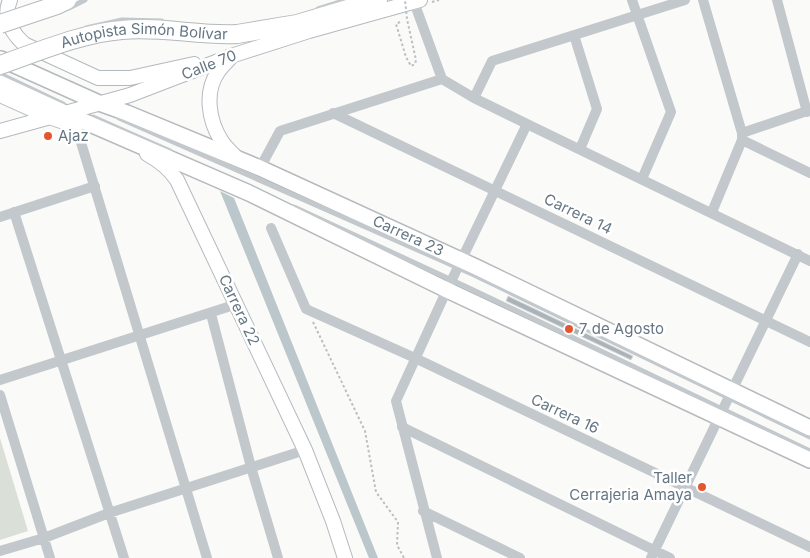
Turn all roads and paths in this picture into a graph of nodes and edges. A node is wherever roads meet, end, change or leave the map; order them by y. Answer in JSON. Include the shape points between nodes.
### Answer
{"nodes":[{"id":1,"x":10,"y":0,"type":"edge"},
{"id":2,"x":84,"y":0,"type":"edge"},
{"id":3,"x":346,"y":0,"type":"edge"},
{"id":4,"x":632,"y":0,"type":"edge"},
{"id":5,"x":685,"y":0,"type":"edge"},
{"id":6,"x":703,"y":0,"type":"edge"},
{"id":7,"x":777,"y":0,"type":"edge"},
{"id":8,"x":413,"y":1,"type":"edge"},
{"id":9,"x":372,"y":2,"type":"edge"},
{"id":10,"x":64,"y":6,"type":"edge"},
{"id":11,"x":317,"y":14,"type":"junction"},
{"id":12,"x":636,"y":15,"type":"junction"},
{"id":13,"x":349,"y":20,"type":"junction"},
{"id":14,"x":172,"y":22,"type":"dead end"},
{"id":15,"x":400,"y":22,"type":"dead end"},
{"id":16,"x":9,"y":26,"type":"edge"},
{"id":17,"x":77,"y":31,"type":"dead end"},
{"id":18,"x":574,"y":35,"type":"junction"},
{"id":19,"x":35,"y":44,"type":"dead end"},
{"id":20,"x":17,"y":50,"type":"dead end"},
{"id":21,"x":234,"y":55,"type":"junction"},
{"id":22,"x":2,"y":59,"type":"edge"},
{"id":23,"x":216,"y":61,"type":"junction"},
{"id":24,"x":0,"y":74,"type":"edge"},
{"id":25,"x":442,"y":78,"type":"junction"},
{"id":26,"x":0,"y":83,"type":"edge"},
{"id":27,"x":0,"y":95,"type":"edge"},
{"id":28,"x":474,"y":98,"type":"junction"},
{"id":29,"x":808,"y":111,"type":"edge"},
{"id":30,"x":84,"y":113,"type":"junction"},
{"id":31,"x":333,"y":113,"type":"junction"},
{"id":32,"x":112,"y":115,"type":"dead end"},
{"id":33,"x":48,"y":117,"type":"junction"},
{"id":34,"x":527,"y":124,"type":"junction"},
{"id":35,"x":0,"y":131,"type":"edge"},
{"id":36,"x":742,"y":136,"type":"junction"},
{"id":37,"x":580,"y":148,"type":"junction"},
{"id":38,"x":178,"y":154,"type":"dead end"},
{"id":39,"x":237,"y":159,"type":"junction"},
{"id":40,"x":260,"y":168,"type":"junction"},
{"id":41,"x":810,"y":173,"type":"edge"},
{"id":42,"x":233,"y":179,"type":"dead end"},
{"id":43,"x":642,"y":179,"type":"junction"},
{"id":44,"x":95,"y":186,"type":"junction"},
{"id":45,"x":494,"y":190,"type":"junction"},
{"id":46,"x":260,"y":191,"type":"dead end"},
{"id":47,"x":286,"y":203,"type":"dead end"},
{"id":48,"x":14,"y":212,"type":"junction"},
{"id":49,"x":712,"y":212,"type":"junction"},
{"id":50,"x":0,"y":217,"type":"edge"},
{"id":51,"x":271,"y":228,"type":"dead end"},
{"id":52,"x":798,"y":254,"type":"junction"},
{"id":53,"x":810,"y":260,"type":"edge"},
{"id":54,"x":459,"y":264,"type":"junction"},
{"id":55,"x":449,"y":285,"type":"junction"},
{"id":56,"x":237,"y":304,"type":"junction"},
{"id":57,"x":306,"y":309,"type":"junction"},
{"id":58,"x":210,"y":314,"type":"junction"},
{"id":59,"x":766,"y":321,"type":"junction"},
{"id":60,"x":140,"y":337,"type":"junction"},
{"id":61,"x":810,"y":342,"type":"edge"},
{"id":62,"x":414,"y":358,"type":"junction"},
{"id":63,"x":62,"y":362,"type":"junction"},
{"id":64,"x":0,"y":380,"type":"edge"},
{"id":65,"x":730,"y":394,"type":"junction"},
{"id":66,"x":0,"y":395,"type":"edge"},
{"id":67,"x":721,"y":413,"type":"junction"},
{"id":68,"x":402,"y":427,"type":"junction"},
{"id":69,"x":810,"y":428,"type":"edge"},
{"id":70,"x":810,"y":437,"type":"edge"},
{"id":71,"x":305,"y":450,"type":"junction"},
{"id":72,"x":810,"y":451,"type":"edge"},
{"id":73,"x":810,"y":460,"type":"edge"},
{"id":74,"x":251,"y":467,"type":"junction"},
{"id":75,"x":186,"y":488,"type":"junction"},
{"id":76,"x":685,"y":488,"type":"junction"},
{"id":77,"x":424,"y":511,"type":"junction"},
{"id":78,"x":109,"y":513,"type":"junction"},
{"id":79,"x":44,"y":538,"type":"junction"},
{"id":80,"x":810,"y":547,"type":"edge"},
{"id":81,"x":0,"y":551,"type":"edge"},
{"id":82,"x":653,"y":554,"type":"edge"},
{"id":83,"x":50,"y":558,"type":"edge"},
{"id":84,"x":124,"y":558,"type":"edge"},
{"id":85,"x":207,"y":558,"type":"edge"},
{"id":86,"x":278,"y":558,"type":"edge"},
{"id":87,"x":344,"y":558,"type":"edge"},
{"id":88,"x":404,"y":558,"type":"edge"},
{"id":89,"x":437,"y":558,"type":"edge"},
{"id":90,"x":520,"y":558,"type":"edge"},
{"id":91,"x":670,"y":558,"type":"edge"}],
"edges":[{"from":1,"to":23,"type":"street","via":[[9,24],[24,44],[98,78],[130,78]]},
{"from":2,"to":10,"type":"lane","bridge":true},
{"from":3,"to":11,"type":"lane"},
{"from":4,"to":12,"type":"street"},
{"from":5,"to":12,"type":"street"},
{"from":6,"to":36,"type":"street"},
{"from":7,"to":29,"type":"street"},
{"from":8,"to":13,"type":"street","name":"Calle 70"},
{"from":8,"to":15,"type":"path","bridge":true,"via":[[407,19],[416,60],[411,66],[396,24]]},
{"from":8,"to":25,"type":"street"},
{"from":9,"to":11,"type":"highway","name":"Autopista Simón Bolívar"},
{"from":9,"to":13,"type":"highway"},
{"from":10,"to":16,"type":"highway","bridge":true,"via":[[57,5]]},
{"from":11,"to":13,"type":"highway"},
{"from":11,"to":22,"type":"highway","name":"Autopista Simón Bolívar","bridge":true,"via":[[268,30],[237,34],[123,29]]},
{"from":12,"to":18,"type":"street"},
{"from":12,"to":43,"type":"street","via":[[671,112]]},
{"from":13,"to":21,"type":"street","name":"Calle 70"},
{"from":14,"to":17,"type":"lane","bridge":true,"via":[[122,20]]},
{"from":18,"to":28,"type":"street","via":[[492,60]]},
{"from":18,"to":37,"type":"street","via":[[598,109]]},
{"from":19,"to":20,"type":"lane"},
{"from":21,"to":23,"type":"street","name":"Calle 70"},
{"from":21,"to":39,"type":"street","via":[[217,73],[209,104],[211,118],[221,140]]},
{"from":22,"to":30,"type":"main road","name":"Carrera 23"},
{"from":23,"to":30,"type":"street","name":"Calle 70"},
{"from":24,"to":30,"type":"lane"},
{"from":25,"to":28,"type":"street"},
{"from":25,"to":31,"type":"street"},
{"from":26,"to":30,"type":"main road"},
{"from":27,"to":33,"type":"street"},
{"from":28,"to":34,"type":"street"},
{"from":29,"to":36,"type":"street"},
{"from":30,"to":33,"type":"street","name":"Calle 70"},
{"from":30,"to":38,"type":"lane"},
{"from":30,"to":39,"type":"main road","name":"Carrera 23","via":[[127,113]]},
{"from":30,"to":44,"type":"street"},
{"from":30,"to":55,"type":"main road","name":"Carrera 23"},
{"from":30,"to":56,"type":"street","name":"Carrera 22","via":[[171,171]]},
{"from":31,"to":40,"type":"street","via":[[280,131]]},
{"from":31,"to":45,"type":"street","name":"Carrera 14"},
{"from":32,"to":54,"type":"lane"},
{"from":33,"to":35,"type":"street","name":"Calle 70"},
{"from":34,"to":37,"type":"street"},
{"from":34,"to":45,"type":"street"},
{"from":36,"to":41,"type":"street"},
{"from":36,"to":49,"type":"street"},
{"from":37,"to":43,"type":"street"},
{"from":39,"to":40,"type":"main road","name":"Carrera 23"},
{"from":40,"to":54,"type":"main road","name":"Carrera 23"},
{"from":42,"to":46,"type":"lane"},
{"from":43,"to":49,"type":"street"},
{"from":44,"to":48,"type":"street"},
{"from":44,"to":60,"type":"street"},
{"from":45,"to":54,"type":"street"},
{"from":45,"to":59,"type":"street","name":"Carrera 14"},
{"from":47,"to":55,"type":"lane"},
{"from":48,"to":50,"type":"street"},
{"from":48,"to":63,"type":"street"},
{"from":49,"to":52,"type":"street"},
{"from":51,"to":57,"type":"street"},
{"from":52,"to":53,"type":"street"},
{"from":52,"to":59,"type":"street"},
{"from":54,"to":55,"type":"street"},
{"from":54,"to":65,"type":"main road","name":"Carrera 23"},
{"from":55,"to":62,"type":"street"},
{"from":55,"to":67,"type":"main road","name":"Carrera 23"},
{"from":56,"to":58,"type":"street"},
{"from":56,"to":71,"type":"street","name":"Carrera 22"},
{"from":57,"to":62,"type":"street","name":"Carrera 16"},
{"from":57,"to":88,"type":"path","via":[[365,431],[376,492],[398,522],[397,545]]},
{"from":58,"to":60,"type":"street"},
{"from":58,"to":74,"type":"street"},
{"from":59,"to":61,"type":"street","name":"Carrera 14"},
{"from":59,"to":65,"type":"street"},
{"from":60,"to":63,"type":"street"},
{"from":60,"to":75,"type":"street"},
{"from":62,"to":68,"type":"street","via":[[396,401]]},
{"from":62,"to":76,"type":"street","name":"Carrera 16"},
{"from":63,"to":64,"type":"street"},
{"from":63,"to":78,"type":"street"},
{"from":65,"to":67,"type":"street"},
{"from":65,"to":69,"type":"main road","name":"Carrera 23"},
{"from":65,"to":70,"type":"lane"},
{"from":66,"to":79,"type":"street"},
{"from":67,"to":72,"type":"lane"},
{"from":67,"to":73,"type":"main road","name":"Carrera 23"},
{"from":67,"to":76,"type":"street"},
{"from":68,"to":77,"type":"street"},
{"from":68,"to":82,"type":"street"},
{"from":71,"to":74,"type":"street"},
{"from":71,"to":87,"type":"street","name":"Carrera 22"},
{"from":74,"to":75,"type":"street"},
{"from":74,"to":86,"type":"street"},
{"from":75,"to":78,"type":"street"},
{"from":75,"to":85,"type":"street"},
{"from":76,"to":80,"type":"street","name":"Carrera 16"},
{"from":76,"to":82,"type":"street"},
{"from":77,"to":89,"type":"street"},
{"from":77,"to":90,"type":"street"},
{"from":78,"to":79,"type":"street"},
{"from":78,"to":84,"type":"street"},
{"from":79,"to":81,"type":"street"},
{"from":79,"to":83,"type":"street"},
{"from":82,"to":91,"type":"street"}]}
